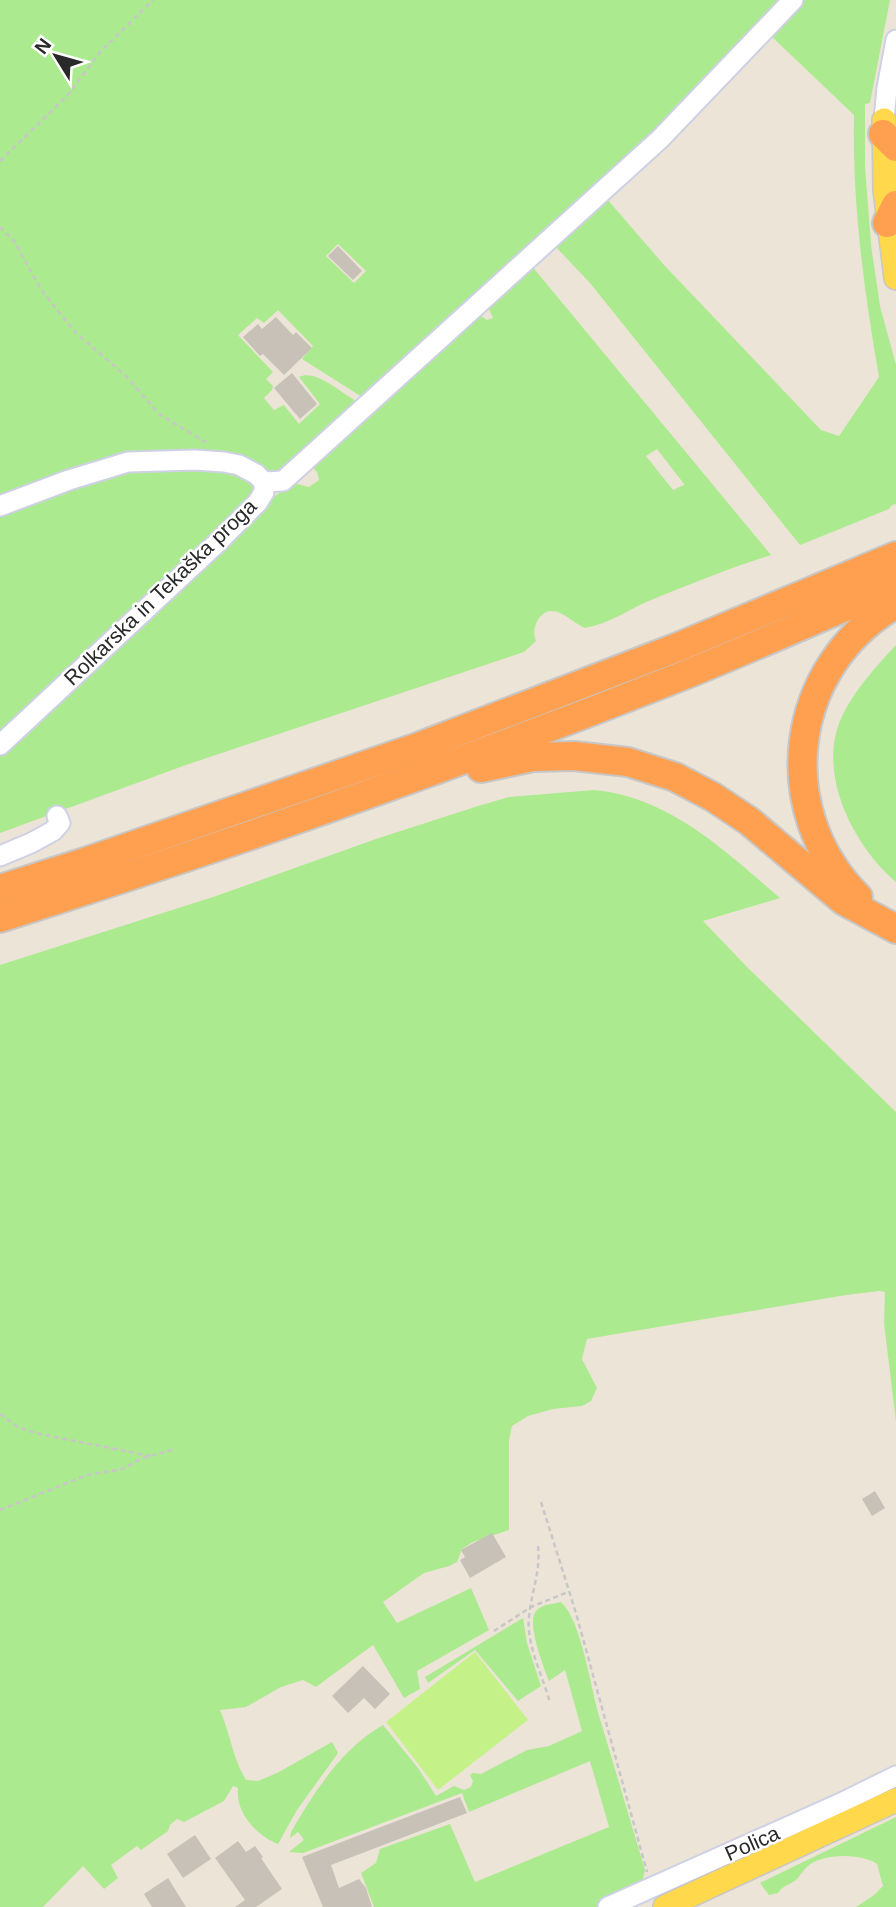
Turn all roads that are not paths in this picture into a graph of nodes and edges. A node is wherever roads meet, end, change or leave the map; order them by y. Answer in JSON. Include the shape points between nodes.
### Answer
{"nodes":[{"id":1,"x":793,"y":0,"type":"edge"},
{"id":2,"x":896,"y":40,"type":"edge"},
{"id":3,"x":890,"y":131,"type":"edge"},
{"id":4,"x":892,"y":214,"type":"edge"},
{"id":5,"x":896,"y":278,"type":"edge"},
{"id":6,"x":264,"y":482,"type":"junction"},
{"id":7,"x":0,"y":506,"type":"edge"},
{"id":8,"x":896,"y":556,"type":"edge"},
{"id":9,"x":896,"y":585,"type":"edge"},
{"id":10,"x":896,"y":604,"type":"edge"},
{"id":11,"x":0,"y":745,"type":"edge"},
{"id":12,"x":433,"y":771,"type":"junction"},
{"id":13,"x":57,"y":816,"type":"dead end"},
{"id":14,"x":0,"y":856,"type":"edge"},
{"id":15,"x":0,"y":889,"type":"edge"},
{"id":16,"x":0,"y":918,"type":"edge"},
{"id":17,"x":889,"y":925,"type":"edge"},
{"id":18,"x":896,"y":1776,"type":"edge"},
{"id":19,"x":896,"y":1800,"type":"edge"},
{"id":20,"x":608,"y":1907,"type":"edge"},
{"id":21,"x":665,"y":1907,"type":"edge"}],
"edges":[{"from":1,"to":6,"type":"street","via":[[660,139],[283,481]]},
{"from":2,"to":3,"type":"street","via":[[887,88]]},
{"from":3,"to":4,"type":"main road"},
{"from":4,"to":5,"type":"main road"},
{"from":6,"to":7,"type":"street","name":"Rolkarska in Tekaška proga","via":[[239,465],[224,462],[128,462]]},
{"from":6,"to":11,"type":"street","name":"Rolkarska in Tekaška proga","via":[[258,502],[216,544]]},
{"from":8,"to":15,"type":"highway","via":[[678,647],[418,747]]},
{"from":9,"to":12,"type":"highway","via":[[684,675]]},
{"from":10,"to":17,"type":"highway","via":[[852,639],[828,669],[813,698],[802,762],[804,793],[827,858],[851,890]]},
{"from":12,"to":16,"type":"highway"},
{"from":12,"to":17,"type":"highway","via":[[469,772],[533,757],[574,756],[628,762],[675,776],[749,821],[844,901]]},
{"from":13,"to":14,"type":"street","via":[[60,823],[53,831]]},
{"from":18,"to":20,"type":"street","name":"Polica"},
{"from":19,"to":21,"type":"main road"}]}
